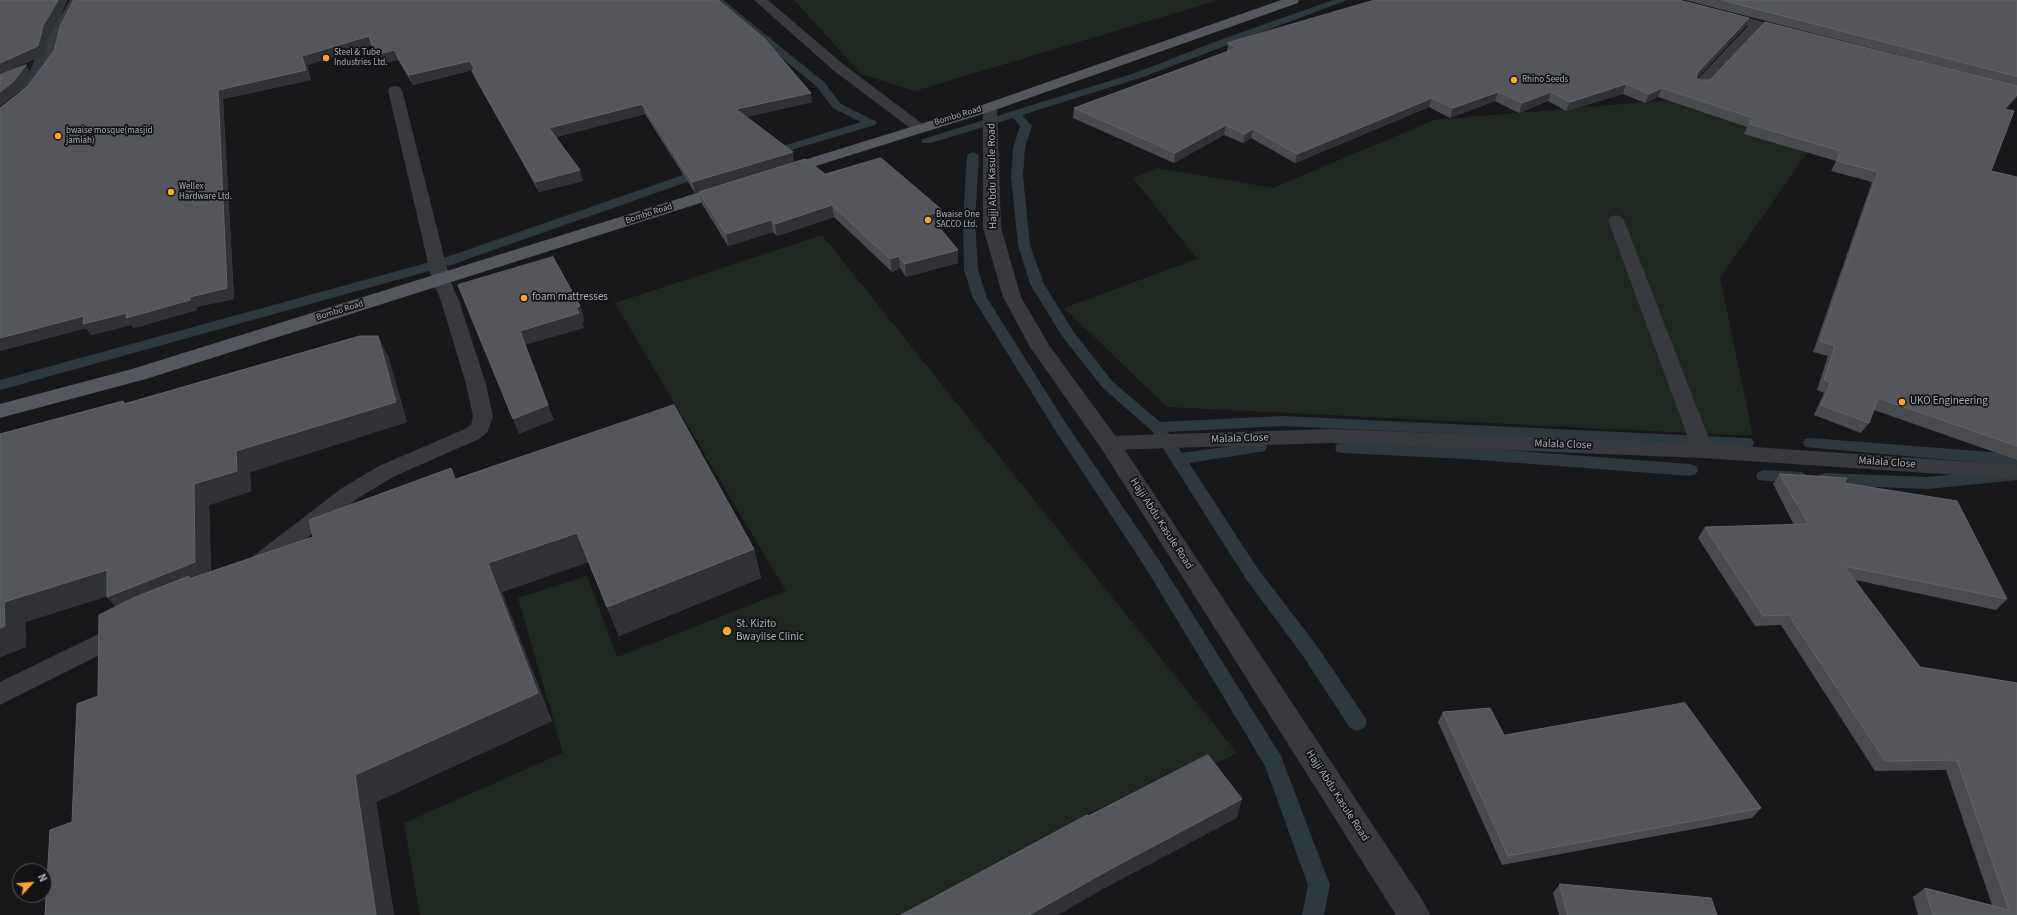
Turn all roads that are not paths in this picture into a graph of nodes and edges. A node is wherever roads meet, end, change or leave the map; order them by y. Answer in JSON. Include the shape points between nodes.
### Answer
{"nodes":[{"id":1,"x":76,"y":0,"type":"edge"},
{"id":2,"x":760,"y":0,"type":"edge"},
{"id":3,"x":1293,"y":0,"type":"edge"},
{"id":4,"x":1664,"y":0,"type":"edge"},
{"id":5,"x":1756,"y":24,"type":"junction"},
{"id":6,"x":1802,"y":36,"type":"edge"},
{"id":7,"x":51,"y":59,"type":"junction"},
{"id":8,"x":29,"y":68,"type":"dead end"},
{"id":9,"x":1700,"y":85,"type":"edge"},
{"id":10,"x":395,"y":90,"type":"dead end"},
{"id":11,"x":990,"y":107,"type":"junction"},
{"id":12,"x":0,"y":115,"type":"edge"},
{"id":13,"x":919,"y":128,"type":"junction"},
{"id":14,"x":767,"y":176,"type":"edge"},
{"id":15,"x":745,"y":183,"type":"edge"},
{"id":16,"x":1616,"y":220,"type":"dead end"},
{"id":17,"x":441,"y":280,"type":"junction"},
{"id":18,"x":0,"y":411,"type":"edge"},
{"id":19,"x":1109,"y":443,"type":"junction"},
{"id":20,"x":1703,"y":451,"type":"junction"},
{"id":21,"x":2017,"y":472,"type":"edge"},
{"id":22,"x":238,"y":580,"type":"edge"},
{"id":23,"x":141,"y":623,"type":"edge"},
{"id":24,"x":0,"y":694,"type":"edge"},
{"id":25,"x":1414,"y":915,"type":"edge"}],
"edges":[{"from":1,"to":7,"type":"street","via":[[57,36]]},
{"from":2,"to":13,"type":"street","via":[[838,67]]},
{"from":3,"to":11,"type":"main road","name":"Bombo Road"},
{"from":4,"to":5,"type":"street"},
{"from":5,"to":6,"type":"street"},
{"from":5,"to":9,"type":"street"},
{"from":7,"to":8,"type":"street"},
{"from":7,"to":12,"type":"street","via":[[26,95]]},
{"from":10,"to":17,"type":"lane"},
{"from":11,"to":13,"type":"main road","name":"Bombo Road"},
{"from":11,"to":19,"type":"street","name":"Hajji Abdu Kasule Road","via":[[992,228],[1012,297],[1040,347]]},
{"from":13,"to":14,"type":"main road","name":"Bombo Road"},
{"from":15,"to":17,"type":"main road","name":"Bombo Road"},
{"from":16,"to":20,"type":"lane"},
{"from":17,"to":18,"type":"main road","name":"Bombo Road","via":[[138,374]]},
{"from":17,"to":22,"type":"lane","via":[[476,384],[484,416],[480,428],[472,434],[387,471],[350,493]]},
{"from":19,"to":20,"type":"lane","name":"Malala Close","via":[[1330,436]]},
{"from":19,"to":25,"type":"street","name":"Hajji Abdu Kasule Road"},
{"from":20,"to":21,"type":"lane","name":"Malala Close"},
{"from":23,"to":24,"type":"lane"}]}
